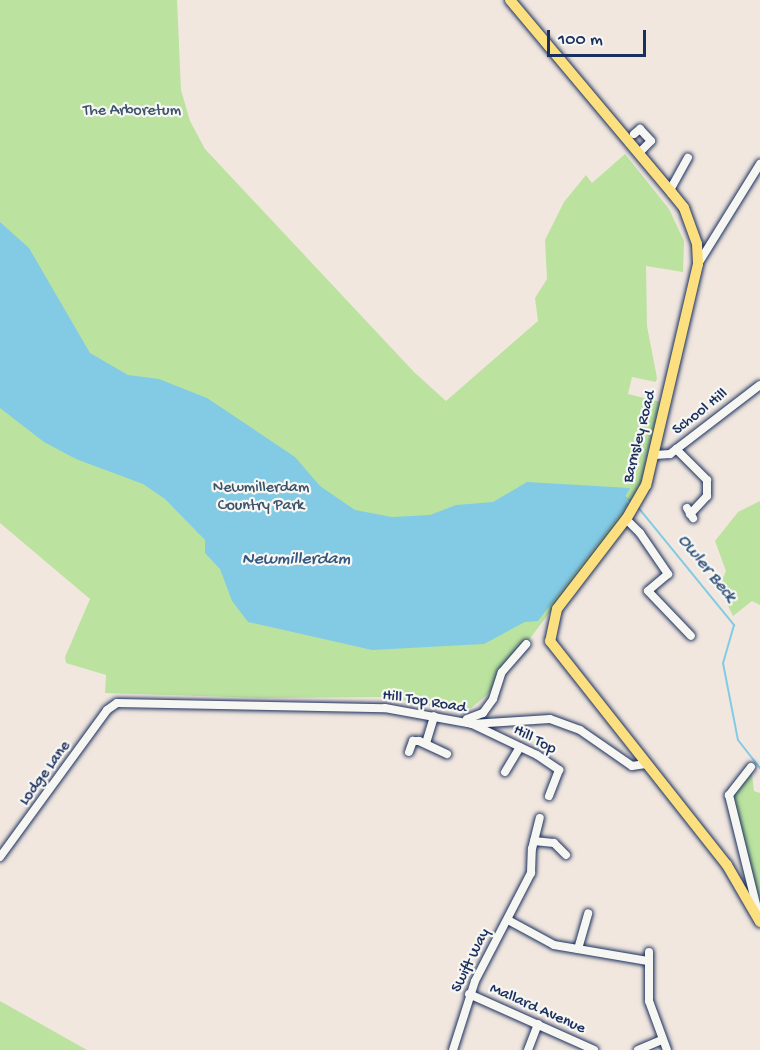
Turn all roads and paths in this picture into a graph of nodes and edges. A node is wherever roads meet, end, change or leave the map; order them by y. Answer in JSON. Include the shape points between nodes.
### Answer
{"nodes":[{"id":1,"x":515,"y":2,"type":"edge"},
{"id":2,"x":634,"y":134,"type":"dead end"},
{"id":3,"x":639,"y":153,"type":"junction"},
{"id":4,"x":688,"y":159,"type":"dead end"},
{"id":5,"x":760,"y":164,"type":"edge"},
{"id":6,"x":670,"y":190,"type":"junction"},
{"id":7,"x":698,"y":264,"type":"junction"},
{"id":8,"x":760,"y":385,"type":"edge"},
{"id":9,"x":676,"y":449,"type":"junction"},
{"id":10,"x":655,"y":455,"type":"junction"},
{"id":11,"x":690,"y":513,"type":"dead end"},
{"id":12,"x":626,"y":519,"type":"junction"},
{"id":13,"x":691,"y":636,"type":"dead end"},
{"id":14,"x":526,"y":644,"type":"dead end"},
{"id":15,"x":111,"y":705,"type":"joint"},
{"id":16,"x":434,"y":716,"type":"junction"},
{"id":17,"x":456,"y":720,"type":"junction"},
{"id":18,"x":472,"y":724,"type":"junction"},
{"id":19,"x":426,"y":743,"type":"junction"},
{"id":20,"x":520,"y":747,"type":"junction"},
{"id":21,"x":409,"y":752,"type":"dead end"},
{"id":22,"x":447,"y":754,"type":"dead end"},
{"id":23,"x":646,"y":764,"type":"junction"},
{"id":24,"x":751,"y":767,"type":"dead end"},
{"id":25,"x":505,"y":772,"type":"dead end"},
{"id":26,"x":549,"y":796,"type":"dead end"},
{"id":27,"x":540,"y":818,"type":"dead end"},
{"id":28,"x":534,"y":842,"type":"junction"},
{"id":29,"x":566,"y":855,"type":"dead end"},
{"id":30,"x":0,"y":857,"type":"edge"},
{"id":31,"x":516,"y":884,"type":"dead end"},
{"id":32,"x":525,"y":888,"type":"junction"},
{"id":33,"x":584,"y":917,"type":"dead end"},
{"id":34,"x":759,"y":919,"type":"edge"},
{"id":35,"x":508,"y":920,"type":"junction"},
{"id":36,"x":578,"y":949,"type":"junction"},
{"id":37,"x":649,"y":952,"type":"dead end"},
{"id":38,"x":648,"y":961,"type":"junction"},
{"id":39,"x":469,"y":994,"type":"junction"},
{"id":40,"x":538,"y":1024,"type":"junction"},
{"id":41,"x":661,"y":1040,"type":"junction"},
{"id":42,"x":453,"y":1050,"type":"edge"},
{"id":43,"x":528,"y":1050,"type":"edge"},
{"id":44,"x":594,"y":1050,"type":"edge"},
{"id":45,"x":638,"y":1050,"type":"edge"},
{"id":46,"x":667,"y":1050,"type":"edge"}],
"edges":[{"from":1,"to":3,"type":"main road","name":"Barnsley Road"},
{"from":2,"to":3,"type":"street","via":[[640,129],[651,141]]},
{"from":3,"to":6,"type":"main road","name":"Barnsley Road"},
{"from":4,"to":6,"type":"street"},
{"from":5,"to":7,"type":"street"},
{"from":6,"to":7,"type":"main road","name":"Barnsley Road","via":[[692,226]]},
{"from":7,"to":10,"type":"main road","name":"Barnsley Road"},
{"from":8,"to":9,"type":"street","name":"School Hill"},
{"from":9,"to":10,"type":"street","name":"School Hill","via":[[670,454]]},
{"from":9,"to":11,"type":"street","via":[[707,480],[707,496]]},
{"from":10,"to":12,"type":"main road","name":"Barnsley Road","via":[[636,505]]},
{"from":12,"to":13,"type":"street","via":[[668,574],[648,591]]},
{"from":12,"to":23,"type":"main road","name":"Barnsley Road","via":[[557,609],[549,636],[553,649]]},
{"from":14,"to":17,"type":"street","via":[[502,672],[493,699],[483,713],[476,718]]},
{"from":15,"to":16,"type":"street","name":"Hill Top Road","via":[[386,708]]},
{"from":15,"to":30,"type":"street","name":"Lodge Lane"},
{"from":16,"to":17,"type":"street","name":"Hill Top Road"},
{"from":16,"to":19,"type":"street"},
{"from":17,"to":18,"type":"street","name":"Hill Top Road"},
{"from":18,"to":20,"type":"street","name":"Hill Top"},
{"from":18,"to":23,"type":"street","name":"Hill Top Road","via":[[550,719],[580,730],[632,766]]},
{"from":19,"to":21,"type":"street","via":[[413,741]]},
{"from":19,"to":22,"type":"street"},
{"from":20,"to":25,"type":"street"},
{"from":20,"to":26,"type":"street","name":"Hill Top","via":[[559,770]]},
{"from":23,"to":34,"type":"main road","name":"Barnsley Road","via":[[727,865]]},
{"from":24,"to":34,"type":"street","via":[[729,795]]},
{"from":27,"to":28,"type":"street","name":"Swift Way"},
{"from":28,"to":29,"type":"street","via":[[539,839],[554,843]]},
{"from":28,"to":32,"type":"street","name":"Swift Way"},
{"from":31,"to":32,"type":"street"},
{"from":32,"to":35,"type":"street","name":"Swift Way"},
{"from":33,"to":36,"type":"street"},
{"from":35,"to":36,"type":"street","via":[[543,942]]},
{"from":35,"to":39,"type":"street","name":"Swift Way"},
{"from":36,"to":38,"type":"street"},
{"from":37,"to":38,"type":"street"},
{"from":38,"to":41,"type":"street","via":[[649,1001]]},
{"from":39,"to":40,"type":"street","name":"Mallard Avenue"},
{"from":39,"to":42,"type":"street","name":"Swift Way"},
{"from":40,"to":43,"type":"street"},
{"from":40,"to":44,"type":"street","name":"Mallard Avenue"},
{"from":41,"to":45,"type":"street"},
{"from":41,"to":46,"type":"street"}]}
